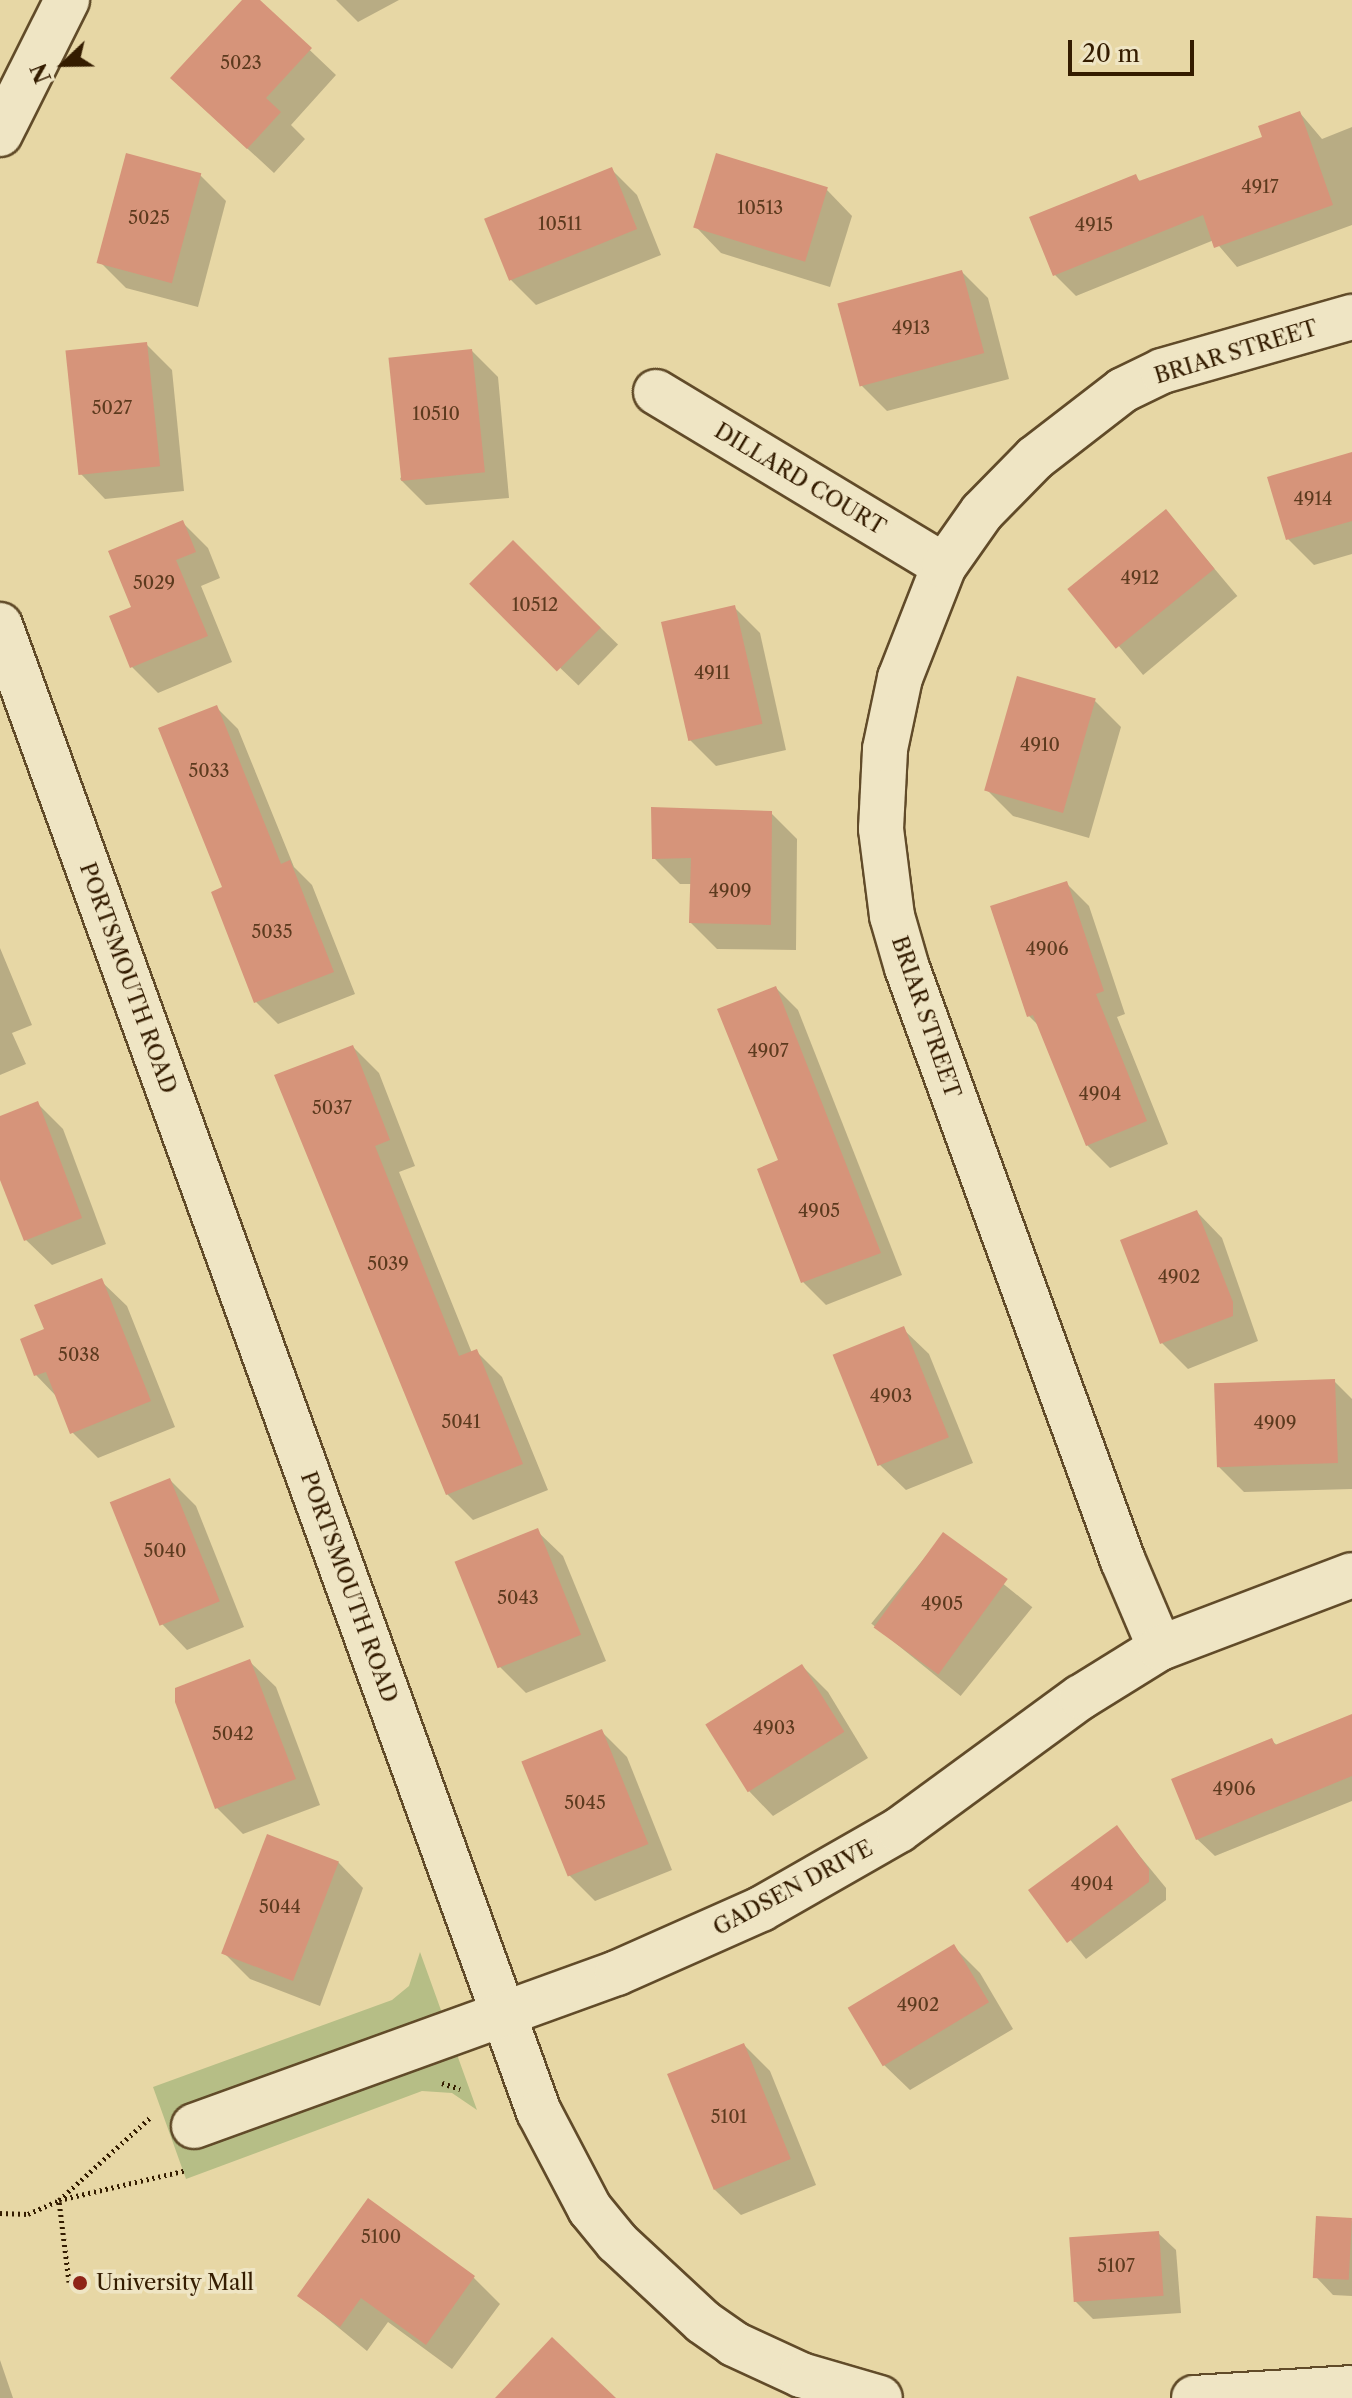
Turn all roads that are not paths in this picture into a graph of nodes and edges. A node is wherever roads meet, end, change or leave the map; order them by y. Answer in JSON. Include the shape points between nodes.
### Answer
{"nodes":[{"id":1,"x":50,"y":6,"type":"edge"},
{"id":2,"x":0,"y":134,"type":"edge"},
{"id":3,"x":1352,"y":317,"type":"edge"},
{"id":4,"x":656,"y":392,"type":"dead end"},
{"id":5,"x":944,"y":566,"type":"junction"},
{"id":6,"x":0,"y":625,"type":"edge"},
{"id":7,"x":1352,"y":1575,"type":"edge"},
{"id":8,"x":1160,"y":1648,"type":"junction"},
{"id":9,"x":505,"y":2015,"type":"junction"},
{"id":10,"x":176,"y":2118,"type":"road end"},
{"id":11,"x":1352,"y":2388,"type":"edge"},
{"id":12,"x":880,"y":2398,"type":"edge"},
{"id":13,"x":1194,"y":2398,"type":"edge"}],
"edges":[{"from":1,"to":2,"type":"street"},
{"from":3,"to":5,"type":"street","name":"BRIAR STREET","via":[[1162,371],[1123,390],[1035,458],[982,512]]},
{"from":4,"to":5,"type":"street","name":"DILLARD COURT"},
{"from":5,"to":8,"type":"street","name":"BRIAR STREET","via":[[900,678],[885,749],[881,829],[892,916],[1123,1561]]},
{"from":6,"to":9,"type":"street","name":"PORTSMOUTH ROAD"},
{"from":7,"to":8,"type":"street","name":"GADSEN DRIVE"},
{"from":8,"to":9,"type":"street","name":"GADSEN DRIVE","via":[[1081,1697],[899,1830],[761,1909],[617,1973]]},
{"from":9,"to":10,"type":"street","name":"GADSEN DRIVE"},
{"from":9,"to":12,"type":"street","name":"PORTSMOUTH ROAD","via":[[539,2112],[590,2209],[617,2242],[734,2344],[801,2375]]},
{"from":11,"to":13,"type":"street"}]}
